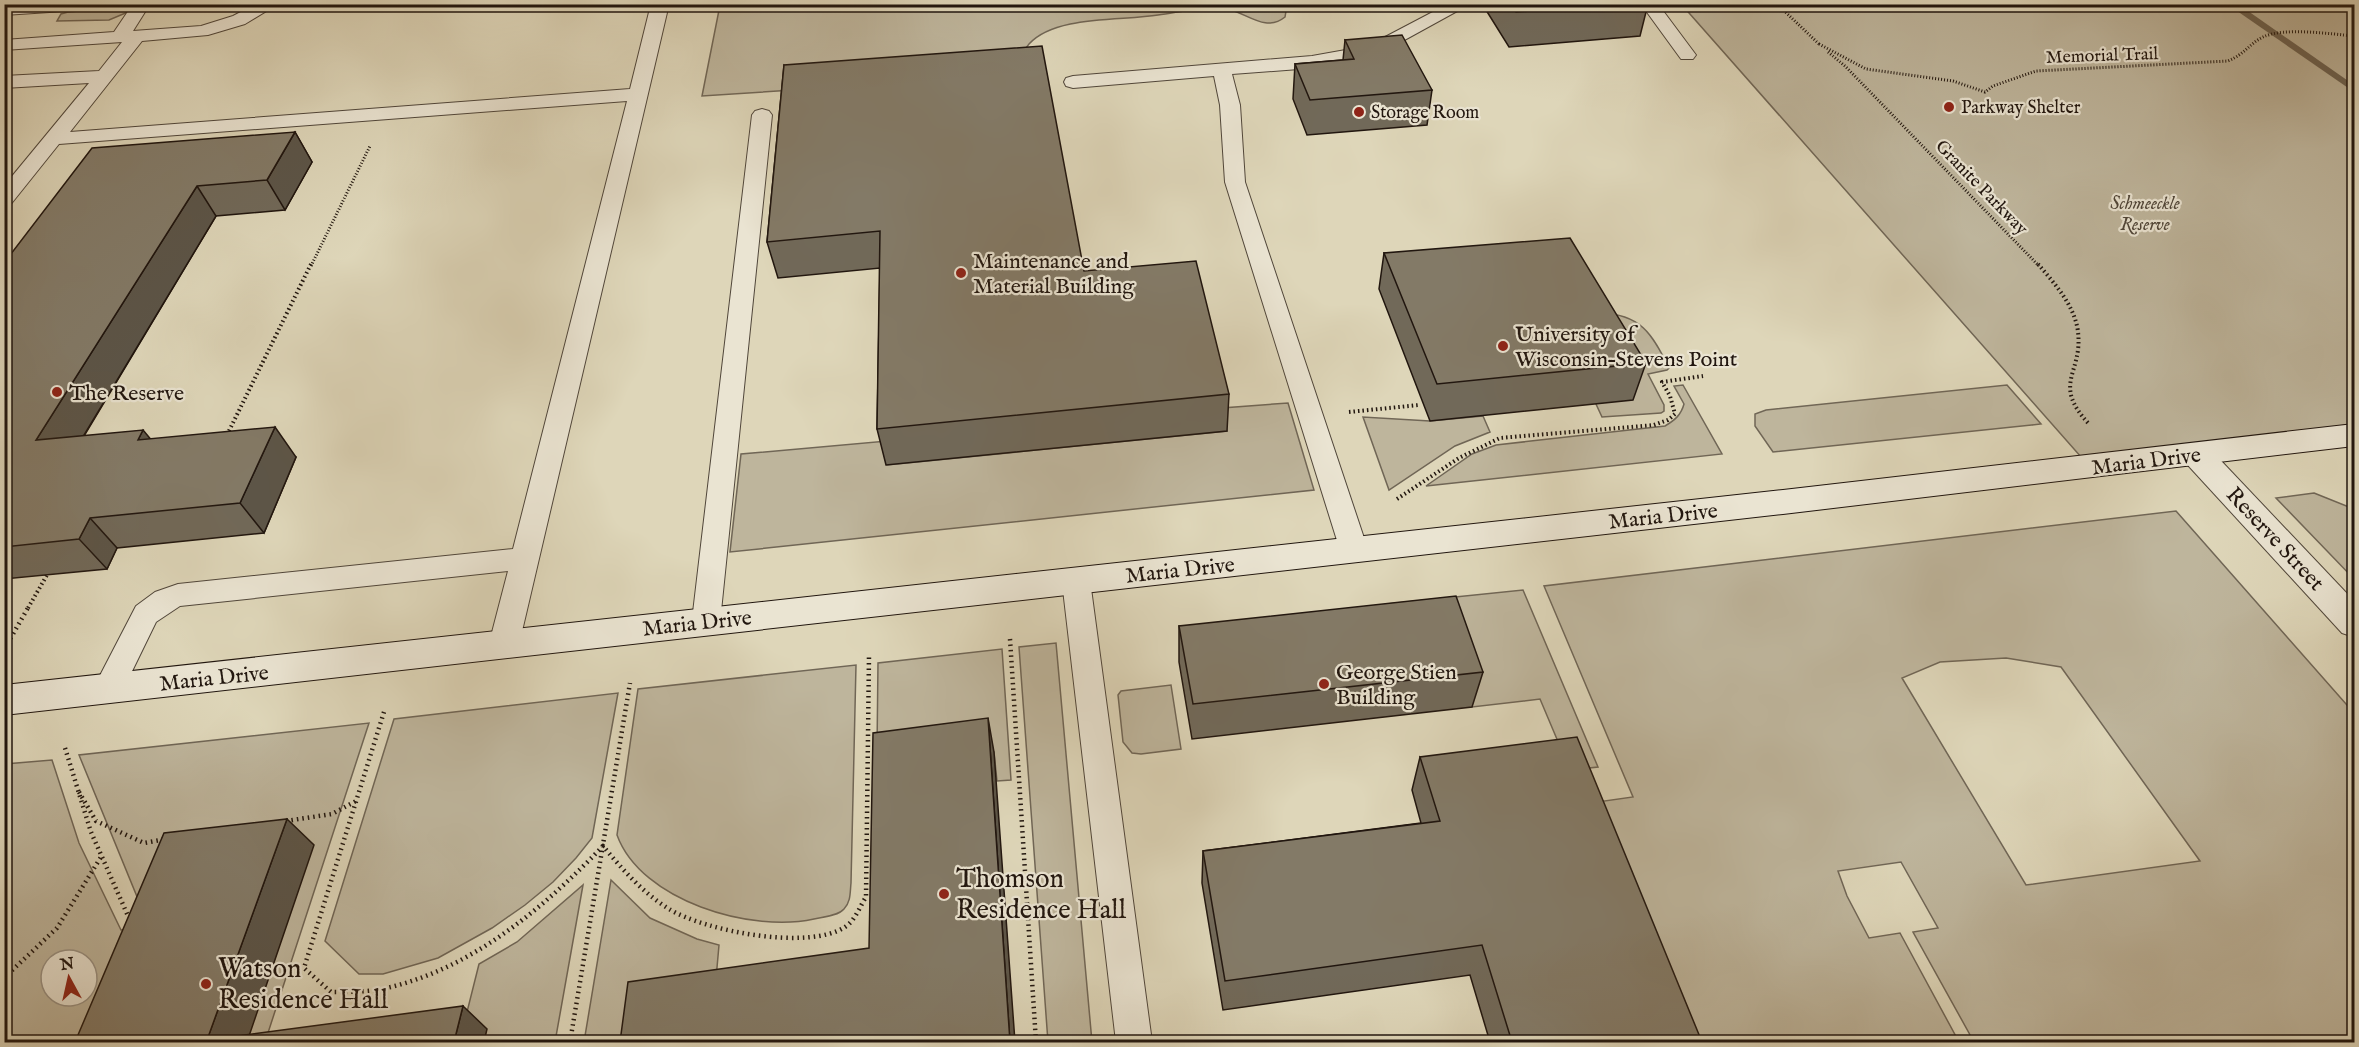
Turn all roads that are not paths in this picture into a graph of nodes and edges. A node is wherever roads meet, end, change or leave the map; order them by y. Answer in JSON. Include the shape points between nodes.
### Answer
{"nodes":[{"id":1,"x":95,"y":4,"type":"edge"},
{"id":2,"x":142,"y":4,"type":"edge"},
{"id":3,"x":270,"y":4,"type":"edge"},
{"id":4,"x":660,"y":4,"type":"edge"},
{"id":5,"x":1462,"y":4,"type":"edge"},
{"id":6,"x":1648,"y":4,"type":"edge"},
{"id":7,"x":49,"y":7,"type":"junction"},
{"id":8,"x":4,"y":10,"type":"edge"},
{"id":9,"x":128,"y":37,"type":"junction"},
{"id":10,"x":10,"y":44,"type":"edge"},
{"id":11,"x":1688,"y":55,"type":"dead end"},
{"id":12,"x":1222,"y":70,"type":"junction"},
{"id":13,"x":105,"y":76,"type":"junction"},
{"id":14,"x":4,"y":82,"type":"edge"},
{"id":15,"x":1073,"y":82,"type":"dead end"},
{"id":16,"x":638,"y":94,"type":"junction"},
{"id":17,"x":762,"y":115,"type":"dead end"},
{"id":18,"x":53,"y":140,"type":"junction"},
{"id":19,"x":4,"y":200,"type":"edge"},
{"id":20,"x":2355,"y":435,"type":"edge"},
{"id":21,"x":2196,"y":454,"type":"junction"},
{"id":22,"x":1354,"y":550,"type":"junction"},
{"id":23,"x":523,"y":559,"type":"junction"},
{"id":24,"x":1076,"y":581,"type":"junction"},
{"id":25,"x":706,"y":621,"type":"junction"},
{"id":26,"x":2355,"y":623,"type":"edge"},
{"id":27,"x":504,"y":644,"type":"junction"},
{"id":28,"x":108,"y":689,"type":"junction"},
{"id":29,"x":4,"y":700,"type":"edge"},
{"id":30,"x":1134,"y":1042,"type":"edge"}],
"edges":[{"from":1,"to":7,"type":"lane"},
{"from":2,"to":9,"type":"lane"},
{"from":3,"to":9,"type":"lane","via":[[239,20],[202,31]]},
{"from":4,"to":16,"type":"lane"},
{"from":5,"to":12,"type":"lane","via":[[1373,50],[1312,62]]},
{"from":6,"to":11,"type":"lane"},
{"from":7,"to":8,"type":"lane"},
{"from":7,"to":10,"type":"lane"},
{"from":9,"to":10,"type":"lane"},
{"from":9,"to":13,"type":"lane"},
{"from":12,"to":15,"type":"lane"},
{"from":12,"to":22,"type":"lane","via":[[1230,105],[1235,182]]},
{"from":13,"to":14,"type":"lane"},
{"from":13,"to":18,"type":"lane"},
{"from":16,"to":18,"type":"lane"},
{"from":16,"to":23,"type":"lane"},
{"from":17,"to":25,"type":"lane"},
{"from":18,"to":19,"type":"lane"},
{"from":20,"to":21,"type":"street","name":"Maria Drive"},
{"from":21,"to":22,"type":"street","name":"Maria Drive"},
{"from":21,"to":26,"type":"street","name":"Reserve Street"},
{"from":22,"to":24,"type":"street","name":"Maria Drive"},
{"from":23,"to":27,"type":"lane"},
{"from":23,"to":28,"type":"lane","via":[[165,600],[146,614]]},
{"from":24,"to":25,"type":"street","name":"Maria Drive"},
{"from":24,"to":30,"type":"lane"},
{"from":25,"to":27,"type":"street","name":"Maria Drive"},
{"from":27,"to":28,"type":"street","name":"Maria Drive"},
{"from":28,"to":29,"type":"street","name":"Maria Drive"}]}
